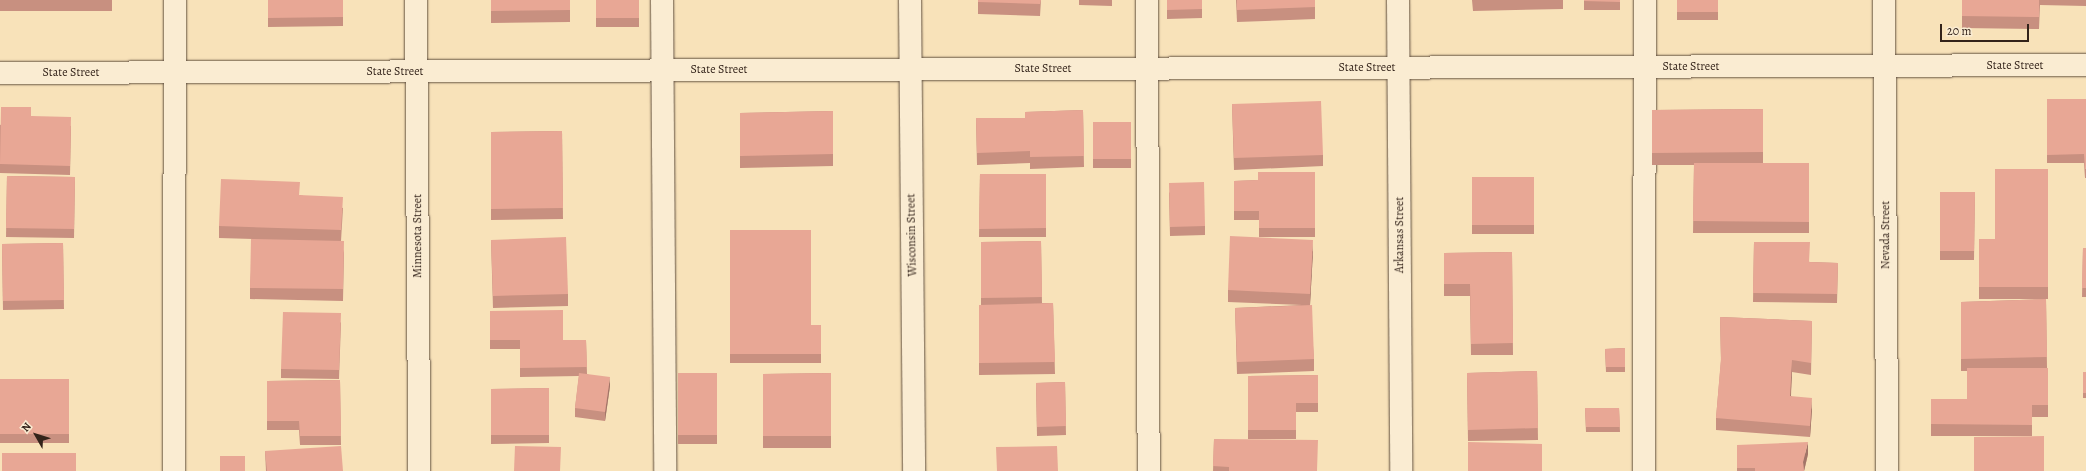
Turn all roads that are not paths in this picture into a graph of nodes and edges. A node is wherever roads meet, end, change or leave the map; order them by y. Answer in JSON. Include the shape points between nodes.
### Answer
{"nodes":[{"id":1,"x":175,"y":0,"type":"edge"},
{"id":2,"x":416,"y":0,"type":"edge"},
{"id":3,"x":662,"y":0,"type":"edge"},
{"id":4,"x":910,"y":0,"type":"edge"},
{"id":5,"x":1148,"y":0,"type":"edge"},
{"id":6,"x":1398,"y":0,"type":"edge"},
{"id":7,"x":1645,"y":0,"type":"edge"},
{"id":8,"x":1884,"y":0,"type":"edge"},
{"id":9,"x":2086,"y":65,"type":"edge"},
{"id":10,"x":1885,"y":66,"type":"junction"},
{"id":11,"x":1644,"y":67,"type":"junction"},
{"id":12,"x":1400,"y":68,"type":"junction"},
{"id":13,"x":1148,"y":69,"type":"junction"},
{"id":14,"x":910,"y":70,"type":"junction"},
{"id":15,"x":663,"y":71,"type":"junction"},
{"id":16,"x":416,"y":72,"type":"junction"},
{"id":17,"x":0,"y":73,"type":"edge"},
{"id":18,"x":176,"y":73,"type":"junction"},
{"id":19,"x":174,"y":471,"type":"edge"},
{"id":20,"x":419,"y":471,"type":"edge"},
{"id":21,"x":665,"y":471,"type":"edge"},
{"id":22,"x":914,"y":471,"type":"edge"},
{"id":23,"x":1149,"y":471,"type":"edge"},
{"id":24,"x":1401,"y":471,"type":"edge"},
{"id":25,"x":1644,"y":471,"type":"edge"},
{"id":26,"x":1887,"y":471,"type":"edge"}],
"edges":[{"from":1,"to":18,"type":"street"},
{"from":2,"to":16,"type":"street","name":"Minnesota Street"},
{"from":3,"to":15,"type":"street"},
{"from":4,"to":14,"type":"street","name":"Wisconsin Street"},
{"from":5,"to":13,"type":"street"},
{"from":6,"to":12,"type":"street","name":"Arkansas Street"},
{"from":7,"to":11,"type":"street"},
{"from":8,"to":10,"type":"street","name":"Nevada Street"},
{"from":9,"to":10,"type":"street","name":"State Street"},
{"from":10,"to":11,"type":"street","name":"State Street"},
{"from":10,"to":26,"type":"street","name":"Nevada Street"},
{"from":11,"to":12,"type":"street","name":"State Street"},
{"from":11,"to":25,"type":"street"},
{"from":12,"to":13,"type":"street","name":"State Street"},
{"from":12,"to":24,"type":"street","name":"Arkansas Street"},
{"from":13,"to":14,"type":"street","name":"State Street"},
{"from":13,"to":23,"type":"street"},
{"from":14,"to":15,"type":"street","name":"State Street"},
{"from":14,"to":22,"type":"street","name":"Wisconsin Street"},
{"from":15,"to":16,"type":"street","name":"State Street"},
{"from":15,"to":21,"type":"street"},
{"from":16,"to":18,"type":"street","name":"State Street"},
{"from":16,"to":20,"type":"street","name":"Minnesota Street"},
{"from":17,"to":18,"type":"street","name":"State Street"},
{"from":18,"to":19,"type":"street"}]}
